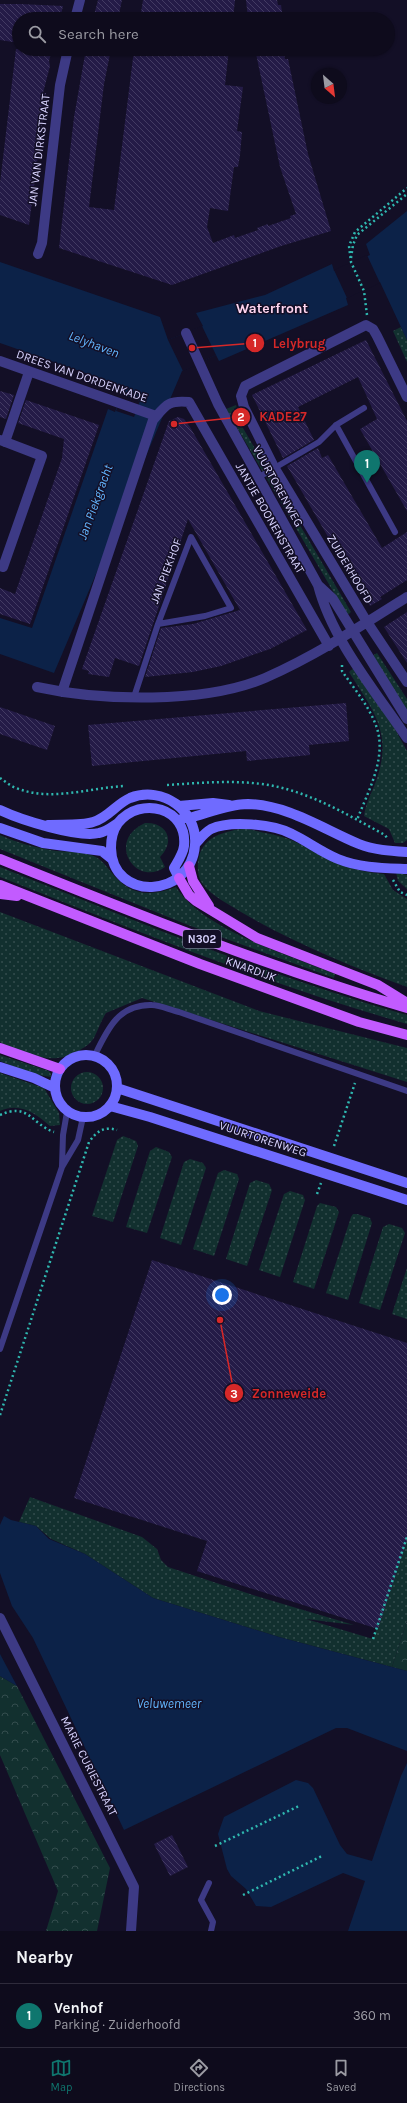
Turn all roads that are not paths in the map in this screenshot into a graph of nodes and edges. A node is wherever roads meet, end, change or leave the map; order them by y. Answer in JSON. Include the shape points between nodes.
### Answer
{"nodes":[{"id":1,"x":80,"y":0,"type":"edge"},
{"id":2,"x":77,"y":12,"type":"edge"},
{"id":3,"x":66,"y":56,"type":"edge"},
{"id":4,"x":38,"y":254,"type":"dead end"},
{"id":5,"x":186,"y":333,"type":"dead end"},
{"id":6,"x":0,"y":362,"type":"edge"},
{"id":7,"x":30,"y":372,"type":"junction"},
{"id":8,"x":407,"y":397,"type":"edge"},
{"id":9,"x":364,"y":408,"type":"dead end"},
{"id":10,"x":156,"y":416,"type":"junction"},
{"id":11,"x":336,"y":425,"type":"junction"},
{"id":12,"x":3,"y":441,"type":"edge"},
{"id":13,"x":274,"y":467,"type":"junction"},
{"id":14,"x":259,"y":477,"type":"junction"},
{"id":15,"x":395,"y":532,"type":"dead end"},
{"id":16,"x":0,"y":566,"type":"edge"},
{"id":17,"x":318,"y":585,"type":"junction"},
{"id":18,"x":407,"y":597,"type":"edge"},
{"id":19,"x":367,"y":622,"type":"junction"},
{"id":20,"x":158,"y":624,"type":"junction"},
{"id":21,"x":352,"y":632,"type":"junction"},
{"id":22,"x":341,"y":639,"type":"junction"},
{"id":23,"x":329,"y":646,"type":"junction"},
{"id":24,"x":407,"y":682,"type":"edge"},
{"id":25,"x":37,"y":687,"type":"dead end"},
{"id":26,"x":62,"y":692,"type":"junction"},
{"id":27,"x":134,"y":697,"type":"junction"},
{"id":28,"x":407,"y":718,"type":"edge"},
{"id":29,"x":407,"y":738,"type":"edge"},
{"id":30,"x":179,"y":806,"type":"junction"},
{"id":31,"x":233,"y":806,"type":"junction"},
{"id":32,"x":0,"y":810,"type":"edge"},
{"id":33,"x":173,"y":817,"type":"junction"},
{"id":34,"x":189,"y":818,"type":"junction"},
{"id":35,"x":118,"y":823,"type":"junction"},
{"id":36,"x":48,"y":825,"type":"junction"},
{"id":37,"x":0,"y":828,"type":"edge"},
{"id":38,"x":196,"y":844,"type":"junction"},
{"id":39,"x":407,"y":852,"type":"edge"},
{"id":40,"x":0,"y":859,"type":"edge"},
{"id":41,"x":112,"y":859,"type":"junction"},
{"id":42,"x":189,"y":866,"type":"junction"},
{"id":43,"x":407,"y":869,"type":"edge"},
{"id":44,"x":178,"y":878,"type":"junction"},
{"id":45,"x":0,"y":885,"type":"edge"},
{"id":46,"x":0,"y":894,"type":"edge"},
{"id":47,"x":29,"y":897,"type":"junction"},
{"id":48,"x":213,"y":911,"type":"junction"},
{"id":49,"x":407,"y":1003,"type":"edge"},
{"id":50,"x":407,"y":1008,"type":"edge"},
{"id":51,"x":407,"y":1035,"type":"edge"},
{"id":52,"x":0,"y":1048,"type":"edge"},
{"id":53,"x":94,"y":1057,"type":"junction"},
{"id":54,"x":0,"y":1067,"type":"edge"},
{"id":55,"x":60,"y":1070,"type":"junction"},
{"id":56,"x":55,"y":1088,"type":"junction"},
{"id":57,"x":116,"y":1088,"type":"junction"},
{"id":58,"x":407,"y":1091,"type":"edge"},
{"id":59,"x":110,"y":1106,"type":"junction"},
{"id":60,"x":67,"y":1112,"type":"junction"},
{"id":61,"x":83,"y":1117,"type":"junction"},
{"id":62,"x":62,"y":1167,"type":"junction"},
{"id":63,"x":407,"y":1183,"type":"edge"},
{"id":64,"x":407,"y":1200,"type":"edge"},
{"id":65,"x":0,"y":1349,"type":"edge"},
{"id":66,"x":0,"y":1618,"type":"edge"},
{"id":67,"x":209,"y":1883,"type":"dead end"},
{"id":68,"x":131,"y":1931,"type":"edge"},
{"id":69,"x":211,"y":1931,"type":"edge"}],
"edges":[{"from":1,"to":2,"type":"street"},
{"from":3,"to":4,"type":"street","name":"JAN VAN DIRKSTRAAT","via":[[60,85],[42,243]]},
{"from":5,"to":14,"type":"street","name":"VUURTORENWEG","via":[[218,404]]},
{"from":6,"to":7,"type":"street","name":"DREES VAN DORDENKADE"},
{"from":7,"to":10,"type":"street","name":"DREES VAN DORDENKADE"},
{"from":7,"to":12,"type":"street"},
{"from":8,"to":13,"type":"street","name":"ZUIDERHOOFD","via":[[378,336],[366,325],[245,386],[241,396],[244,407]]},
{"from":9,"to":11,"type":"lane"},
{"from":10,"to":23,"type":"street","name":"JANTJE BOONENSTRAAT","via":[[166,405],[176,401],[189,402]]},
{"from":10,"to":26,"type":"street"},
{"from":11,"to":13,"type":"lane","via":[[319,442]]},
{"from":11,"to":15,"type":"lane"},
{"from":12,"to":16,"type":"street","via":[[42,456],[3,567]]},
{"from":13,"to":14,"type":"lane"},
{"from":13,"to":19,"type":"street","name":"ZUIDERHOOFD"},
{"from":14,"to":17,"type":"street","name":"VUURTORENWEG"},
{"from":17,"to":21,"type":"street","name":"VUURTORENWEG","via":[[333,599]]},
{"from":17,"to":22,"type":"street","name":"VUURTORENWEG","via":[[323,606]]},
{"from":18,"to":19,"type":"street"},
{"from":19,"to":21,"type":"street"},
{"from":19,"to":24,"type":"street","name":"ZUIDERHOOFD"},
{"from":20,"to":20,"type":"lane","name":"JAN PIEKHOF","via":[[205,616],[232,608],[190,537]]},
{"from":20,"to":27,"type":"lane","name":"JAN PIEKHOF"},
{"from":21,"to":22,"type":"street"},
{"from":21,"to":28,"type":"street","name":"VUURTORENWEG"},
{"from":22,"to":23,"type":"street"},
{"from":22,"to":29,"type":"street","name":"VUURTORENWEG"},
{"from":23,"to":27,"type":"street","via":[[264,678],[229,688],[179,696]]},
{"from":25,"to":26,"type":"street"},
{"from":26,"to":27,"type":"street","via":[[106,698]]},
{"from":30,"to":31,"type":"street","via":[[213,803]]},
{"from":30,"to":34,"type":"street"},
{"from":30,"to":36,"type":"street","via":[[164,797],[148,794],[123,802],[111,814],[90,823]]},
{"from":31,"to":34,"type":"street"},
{"from":31,"to":39,"type":"street","via":[[248,804],[290,812],[361,844]]},
{"from":32,"to":36,"type":"street","via":[[12,816]]},
{"from":33,"to":34,"type":"street"},
{"from":33,"to":35,"type":"street","via":[[160,809],[145,807],[130,812]]},
{"from":33,"to":44,"type":"street","via":[[183,838],[182,853],[174,868]]},
{"from":34,"to":38,"type":"street"},
{"from":35,"to":36,"type":"street","via":[[104,832],[88,834]]},
{"from":35,"to":41,"type":"street","via":[[111,844]]},
{"from":37,"to":41,"type":"street","via":[[43,843],[102,851]]},
{"from":38,"to":42,"type":"street"},
{"from":38,"to":43,"type":"street","via":[[210,830],[220,826],[266,826],[290,833],[337,859],[363,867]]},
{"from":40,"to":50,"type":"main road","name":"KNARDIJK","number":"N302","via":[[211,942],[333,986]]},
{"from":41,"to":44,"type":"street","via":[[119,872],[137,885],[159,887]]},
{"from":42,"to":44,"type":"street"},
{"from":42,"to":48,"type":"main road","number":"N302","via":[[193,881]]},
{"from":44,"to":48,"type":"main road","number":"N302","via":[[189,895]]},
{"from":45,"to":47,"type":"main road","name":"KNARDIJK","number":"N302"},
{"from":46,"to":47,"type":"main road"},
{"from":47,"to":51,"type":"main road","name":"KNARDIJK","number":"N302","via":[[207,967],[359,1022]]},
{"from":48,"to":49,"type":"main road","number":"N302","via":[[257,938],[378,985]]},
{"from":52,"to":55,"type":"main road"},
{"from":53,"to":55,"type":"street","via":[[75,1058],[66,1062]]},
{"from":53,"to":57,"type":"street","via":[[111,1068]]},
{"from":53,"to":58,"type":"lane","via":[[111,1022],[131,1008],[152,1005]]},
{"from":54,"to":56,"type":"street"},
{"from":55,"to":56,"type":"street"},
{"from":56,"to":60,"type":"street","via":[[60,1104]]},
{"from":57,"to":59,"type":"street"},
{"from":57,"to":63,"type":"street","name":"VUURTORENWEG"},
{"from":59,"to":61,"type":"street","via":[[98,1115]]},
{"from":59,"to":64,"type":"street","name":"VUURTORENWEG"},
{"from":60,"to":61,"type":"street"},
{"from":60,"to":62,"type":"lane"},
{"from":61,"to":62,"type":"lane","via":[[78,1140]]},
{"from":62,"to":65,"type":"lane"},
{"from":66,"to":68,"type":"street","name":"MARIE CURIESTRAAT","via":[[134,1887]]},
{"from":67,"to":69,"type":"lane","via":[[201,1900],[213,1922]]}]}
